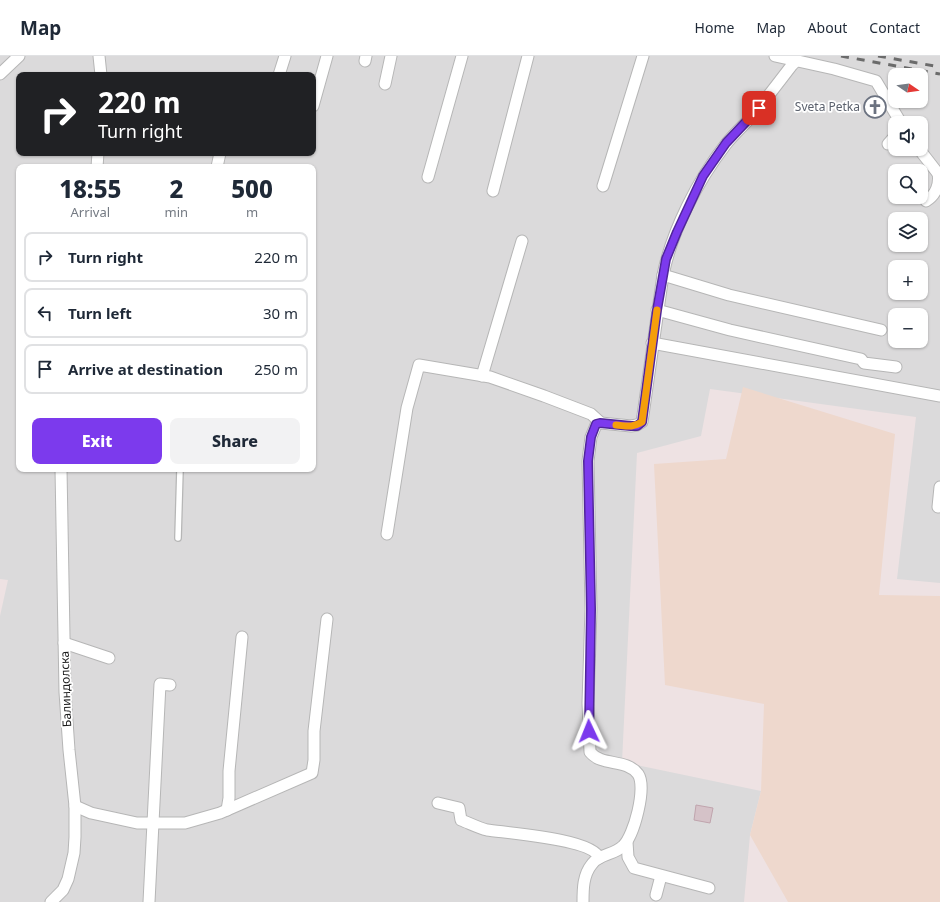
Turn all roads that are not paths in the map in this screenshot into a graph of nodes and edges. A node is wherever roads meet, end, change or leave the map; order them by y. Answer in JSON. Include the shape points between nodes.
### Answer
{"nodes":[{"id":1,"x":19,"y":56,"type":"edge"},
{"id":2,"x":99,"y":56,"type":"edge"},
{"id":3,"x":285,"y":56,"type":"edge"},
{"id":4,"x":327,"y":56,"type":"edge"},
{"id":5,"x":391,"y":56,"type":"edge"},
{"id":6,"x":462,"y":56,"type":"edge"},
{"id":7,"x":528,"y":56,"type":"edge"},
{"id":8,"x":643,"y":56,"type":"edge"},
{"id":9,"x":775,"y":56,"type":"edge"},
{"id":10,"x":796,"y":61,"type":"junction"},
{"id":11,"x":101,"y":72,"type":"edge"},
{"id":12,"x":280,"y":72,"type":"edge"},
{"id":13,"x":0,"y":74,"type":"edge"},
{"id":14,"x":385,"y":84,"type":"dead end"},
{"id":15,"x":316,"y":95,"type":"edge"},
{"id":16,"x":897,"y":116,"type":"edge"},
{"id":17,"x":925,"y":156,"type":"edge"},
{"id":18,"x":939,"y":174,"type":"edge"},
{"id":19,"x":428,"y":177,"type":"dead end"},
{"id":20,"x":603,"y":186,"type":"dead end"},
{"id":21,"x":493,"y":191,"type":"dead end"},
{"id":22,"x":928,"y":200,"type":"edge"},
{"id":23,"x":522,"y":241,"type":"dead end"},
{"id":24,"x":663,"y":274,"type":"junction"},
{"id":25,"x":657,"y":310,"type":"junction"},
{"id":26,"x":881,"y":330,"type":"dead end"},
{"id":27,"x":652,"y":343,"type":"junction"},
{"id":28,"x":892,"y":364,"type":"dead end"},
{"id":29,"x":482,"y":376,"type":"junction"},
{"id":30,"x":940,"y":396,"type":"edge"},
{"id":31,"x":600,"y":423,"type":"junction"},
{"id":32,"x":61,"y":472,"type":"edge"},
{"id":33,"x":180,"y":472,"type":"edge"},
{"id":34,"x":940,"y":487,"type":"edge"},
{"id":35,"x":938,"y":507,"type":"dead end"},
{"id":36,"x":387,"y":534,"type":"dead end"},
{"id":37,"x":178,"y":538,"type":"dead end"},
{"id":38,"x":327,"y":619,"type":"dead end"},
{"id":39,"x":242,"y":637,"type":"dead end"},
{"id":40,"x":64,"y":643,"type":"junction"},
{"id":41,"x":109,"y":658,"type":"dead end"},
{"id":42,"x":170,"y":684,"type":"dead end"},
{"id":43,"x":438,"y":803,"type":"dead end"},
{"id":44,"x":75,"y":806,"type":"junction"},
{"id":45,"x":227,"y":810,"type":"junction"},
{"id":46,"x":153,"y":822,"type":"junction"},
{"id":47,"x":627,"y":842,"type":"junction"},
{"id":48,"x":599,"y":858,"type":"junction"},
{"id":49,"x":661,"y":876,"type":"junction"},
{"id":50,"x":709,"y":888,"type":"dead end"},
{"id":51,"x":656,"y":895,"type":"dead end"},
{"id":52,"x":51,"y":902,"type":"edge"},
{"id":53,"x":149,"y":902,"type":"edge"},
{"id":54,"x":583,"y":902,"type":"edge"}],
"edges":[{"from":1,"to":13,"type":"street"},
{"from":2,"to":11,"type":"street"},
{"from":3,"to":12,"type":"street"},
{"from":4,"to":15,"type":"street"},
{"from":5,"to":14,"type":"street"},
{"from":6,"to":19,"type":"street"},
{"from":7,"to":21,"type":"street"},
{"from":8,"to":20,"type":"street"},
{"from":9,"to":10,"type":"street"},
{"from":10,"to":16,"type":"street","via":[[876,81]]},
{"from":10,"to":24,"type":"street","via":[[753,115],[726,143],[703,176],[677,232]]},
{"from":17,"to":18,"type":"street"},
{"from":18,"to":22,"type":"street","via":[[940,180],[933,197]]},
{"from":23,"to":29,"type":"street"},
{"from":24,"to":25,"type":"street"},
{"from":24,"to":26,"type":"street","via":[[729,295]]},
{"from":25,"to":27,"type":"street"},
{"from":25,"to":28,"type":"street","via":[[730,330]]},
{"from":27,"to":30,"type":"street"},
{"from":27,"to":31,"type":"street","via":[[642,422],[637,426]]},
{"from":29,"to":31,"type":"street","via":[[591,414]]},
{"from":29,"to":36,"type":"street","via":[[419,365],[407,408]]},
{"from":31,"to":47,"type":"street","via":[[593,429],[588,461],[591,609],[589,746],[594,757],[625,765],[638,774],[640,779],[641,793],[635,822]]},
{"from":32,"to":40,"type":"street","name":"Балиндолска"},
{"from":33,"to":37,"type":"lane"},
{"from":34,"to":35,"type":"street"},
{"from":38,"to":45,"type":"street","via":[[314,731],[312,773]]},
{"from":39,"to":45,"type":"street"},
{"from":40,"to":41,"type":"street"},
{"from":40,"to":44,"type":"street","name":"Балиндолска","via":[[65,692]]},
{"from":42,"to":46,"type":"street","via":[[160,684]]},
{"from":43,"to":48,"type":"street","via":[[459,808],[461,820],[485,830],[574,844],[593,850]]},
{"from":44,"to":46,"type":"street","via":[[91,813],[136,823]]},
{"from":44,"to":52,"type":"street","name":"Балиндолска","via":[[72,865],[63,890]]},
{"from":45,"to":46,"type":"street","via":[[185,823]]},
{"from":46,"to":53,"type":"street"},
{"from":47,"to":48,"type":"street","via":[[618,850]]},
{"from":47,"to":49,"type":"street","via":[[628,857],[634,868]]},
{"from":48,"to":54,"type":"street","via":[[586,874]]},
{"from":49,"to":50,"type":"street"},
{"from":49,"to":51,"type":"street"}]}
